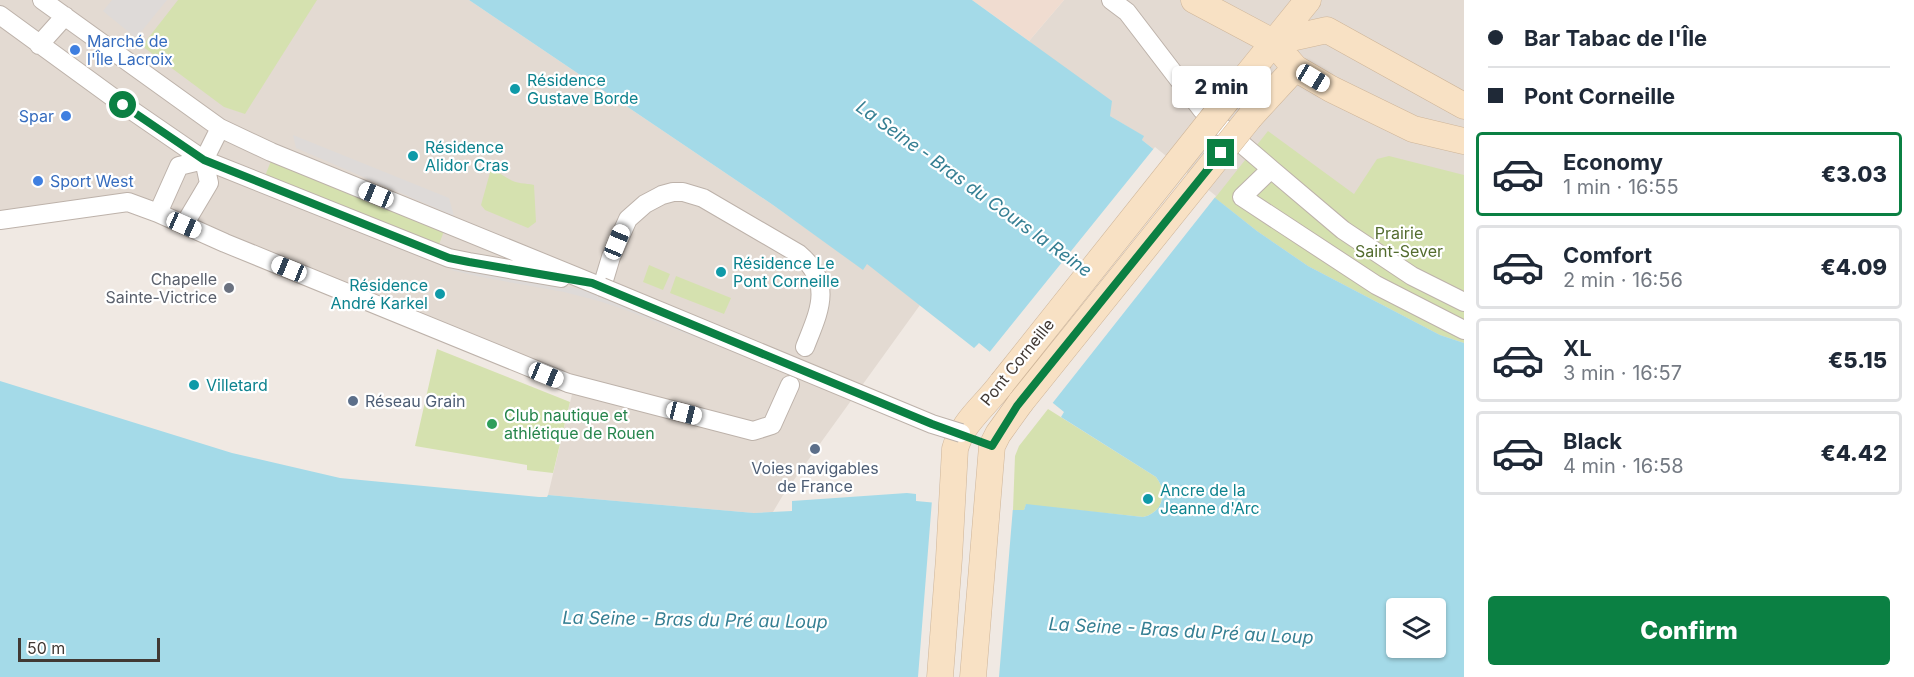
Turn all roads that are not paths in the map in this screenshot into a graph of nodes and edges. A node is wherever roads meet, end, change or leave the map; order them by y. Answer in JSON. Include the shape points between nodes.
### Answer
{"nodes":[{"id":1,"x":42,"y":0,"type":"edge"},
{"id":2,"x":1111,"y":0,"type":"edge"},
{"id":3,"x":1194,"y":0,"type":"edge"},
{"id":4,"x":1308,"y":0,"type":"edge"},
{"id":5,"x":0,"y":15,"type":"edge"},
{"id":6,"x":65,"y":16,"type":"junction"},
{"id":7,"x":1273,"y":42,"type":"junction"},
{"id":8,"x":39,"y":45,"type":"junction"},
{"id":9,"x":1295,"y":68,"type":"junction"},
{"id":10,"x":1437,"y":93,"type":"junction"},
{"id":11,"x":1464,"y":106,"type":"edge"},
{"id":12,"x":220,"y":128,"type":"junction"},
{"id":13,"x":1413,"y":129,"type":"junction"},
{"id":14,"x":1464,"y":141,"type":"edge"},
{"id":15,"x":204,"y":160,"type":"junction"},
{"id":16,"x":1271,"y":170,"type":"junction"},
{"id":17,"x":158,"y":213,"type":"junction"},
{"id":18,"x":0,"y":220,"type":"edge"},
{"id":19,"x":184,"y":225,"type":"junction"},
{"id":20,"x":597,"y":285,"type":"junction"},
{"id":21,"x":1464,"y":302,"type":"edge"},
{"id":22,"x":1464,"y":330,"type":"edge"},
{"id":23,"x":805,"y":347,"type":"dead end"},
{"id":24,"x":790,"y":385,"type":"dead end"},
{"id":25,"x":961,"y":433,"type":"junction"},
{"id":26,"x":992,"y":446,"type":"junction"},
{"id":27,"x":940,"y":677,"type":"edge"},
{"id":28,"x":973,"y":677,"type":"edge"}],
"edges":[{"from":1,"to":6,"type":"street"},
{"from":2,"to":16,"type":"street","via":[[1127,12],[1202,110]]},
{"from":3,"to":7,"type":"main road"},
{"from":4,"to":7,"type":"main road","name":"Pont Corneille"},
{"from":5,"to":8,"type":"street"},
{"from":6,"to":8,"type":"street"},
{"from":6,"to":12,"type":"street"},
{"from":7,"to":9,"type":"main road"},
{"from":7,"to":10,"type":"main road","via":[[1327,30]]},
{"from":7,"to":25,"type":"main road","name":"Pont Corneille","bridge":true},
{"from":8,"to":15,"type":"street"},
{"from":9,"to":13,"type":"main road"},
{"from":9,"to":26,"type":"main road","name":"Pont Corneille","bridge":true,"via":[[1250,117],[1017,406]]},
{"from":10,"to":11,"type":"main road"},
{"from":10,"to":13,"type":"main road"},
{"from":12,"to":15,"type":"street"},
{"from":12,"to":20,"type":"street"},
{"from":13,"to":14,"type":"main road"},
{"from":15,"to":17,"type":"street","via":[[179,166]]},
{"from":15,"to":19,"type":"street","via":[[209,183]]},
{"from":15,"to":20,"type":"street","via":[[449,258]]},
{"from":16,"to":21,"type":"street","via":[[1343,230],[1412,276]]},
{"from":16,"to":22,"type":"street","via":[[1242,197],[1376,285]]},
{"from":17,"to":18,"type":"street","via":[[129,202]]},
{"from":17,"to":19,"type":"street"},
{"from":19,"to":24,"type":"street","via":[[568,383],[753,431],[772,425]]},
{"from":20,"to":23,"type":"street","via":[[623,228],[635,212],[662,195],[694,194],[799,255],[810,266],[819,281],[821,298]]},
{"from":20,"to":25,"type":"street","bridge":true},
{"from":25,"to":26,"type":"street"},
{"from":25,"to":27,"type":"main road","name":"Pont Corneille","via":[[955,449]]},
{"from":26,"to":28,"type":"main road","name":"Pont Corneille"}]}
